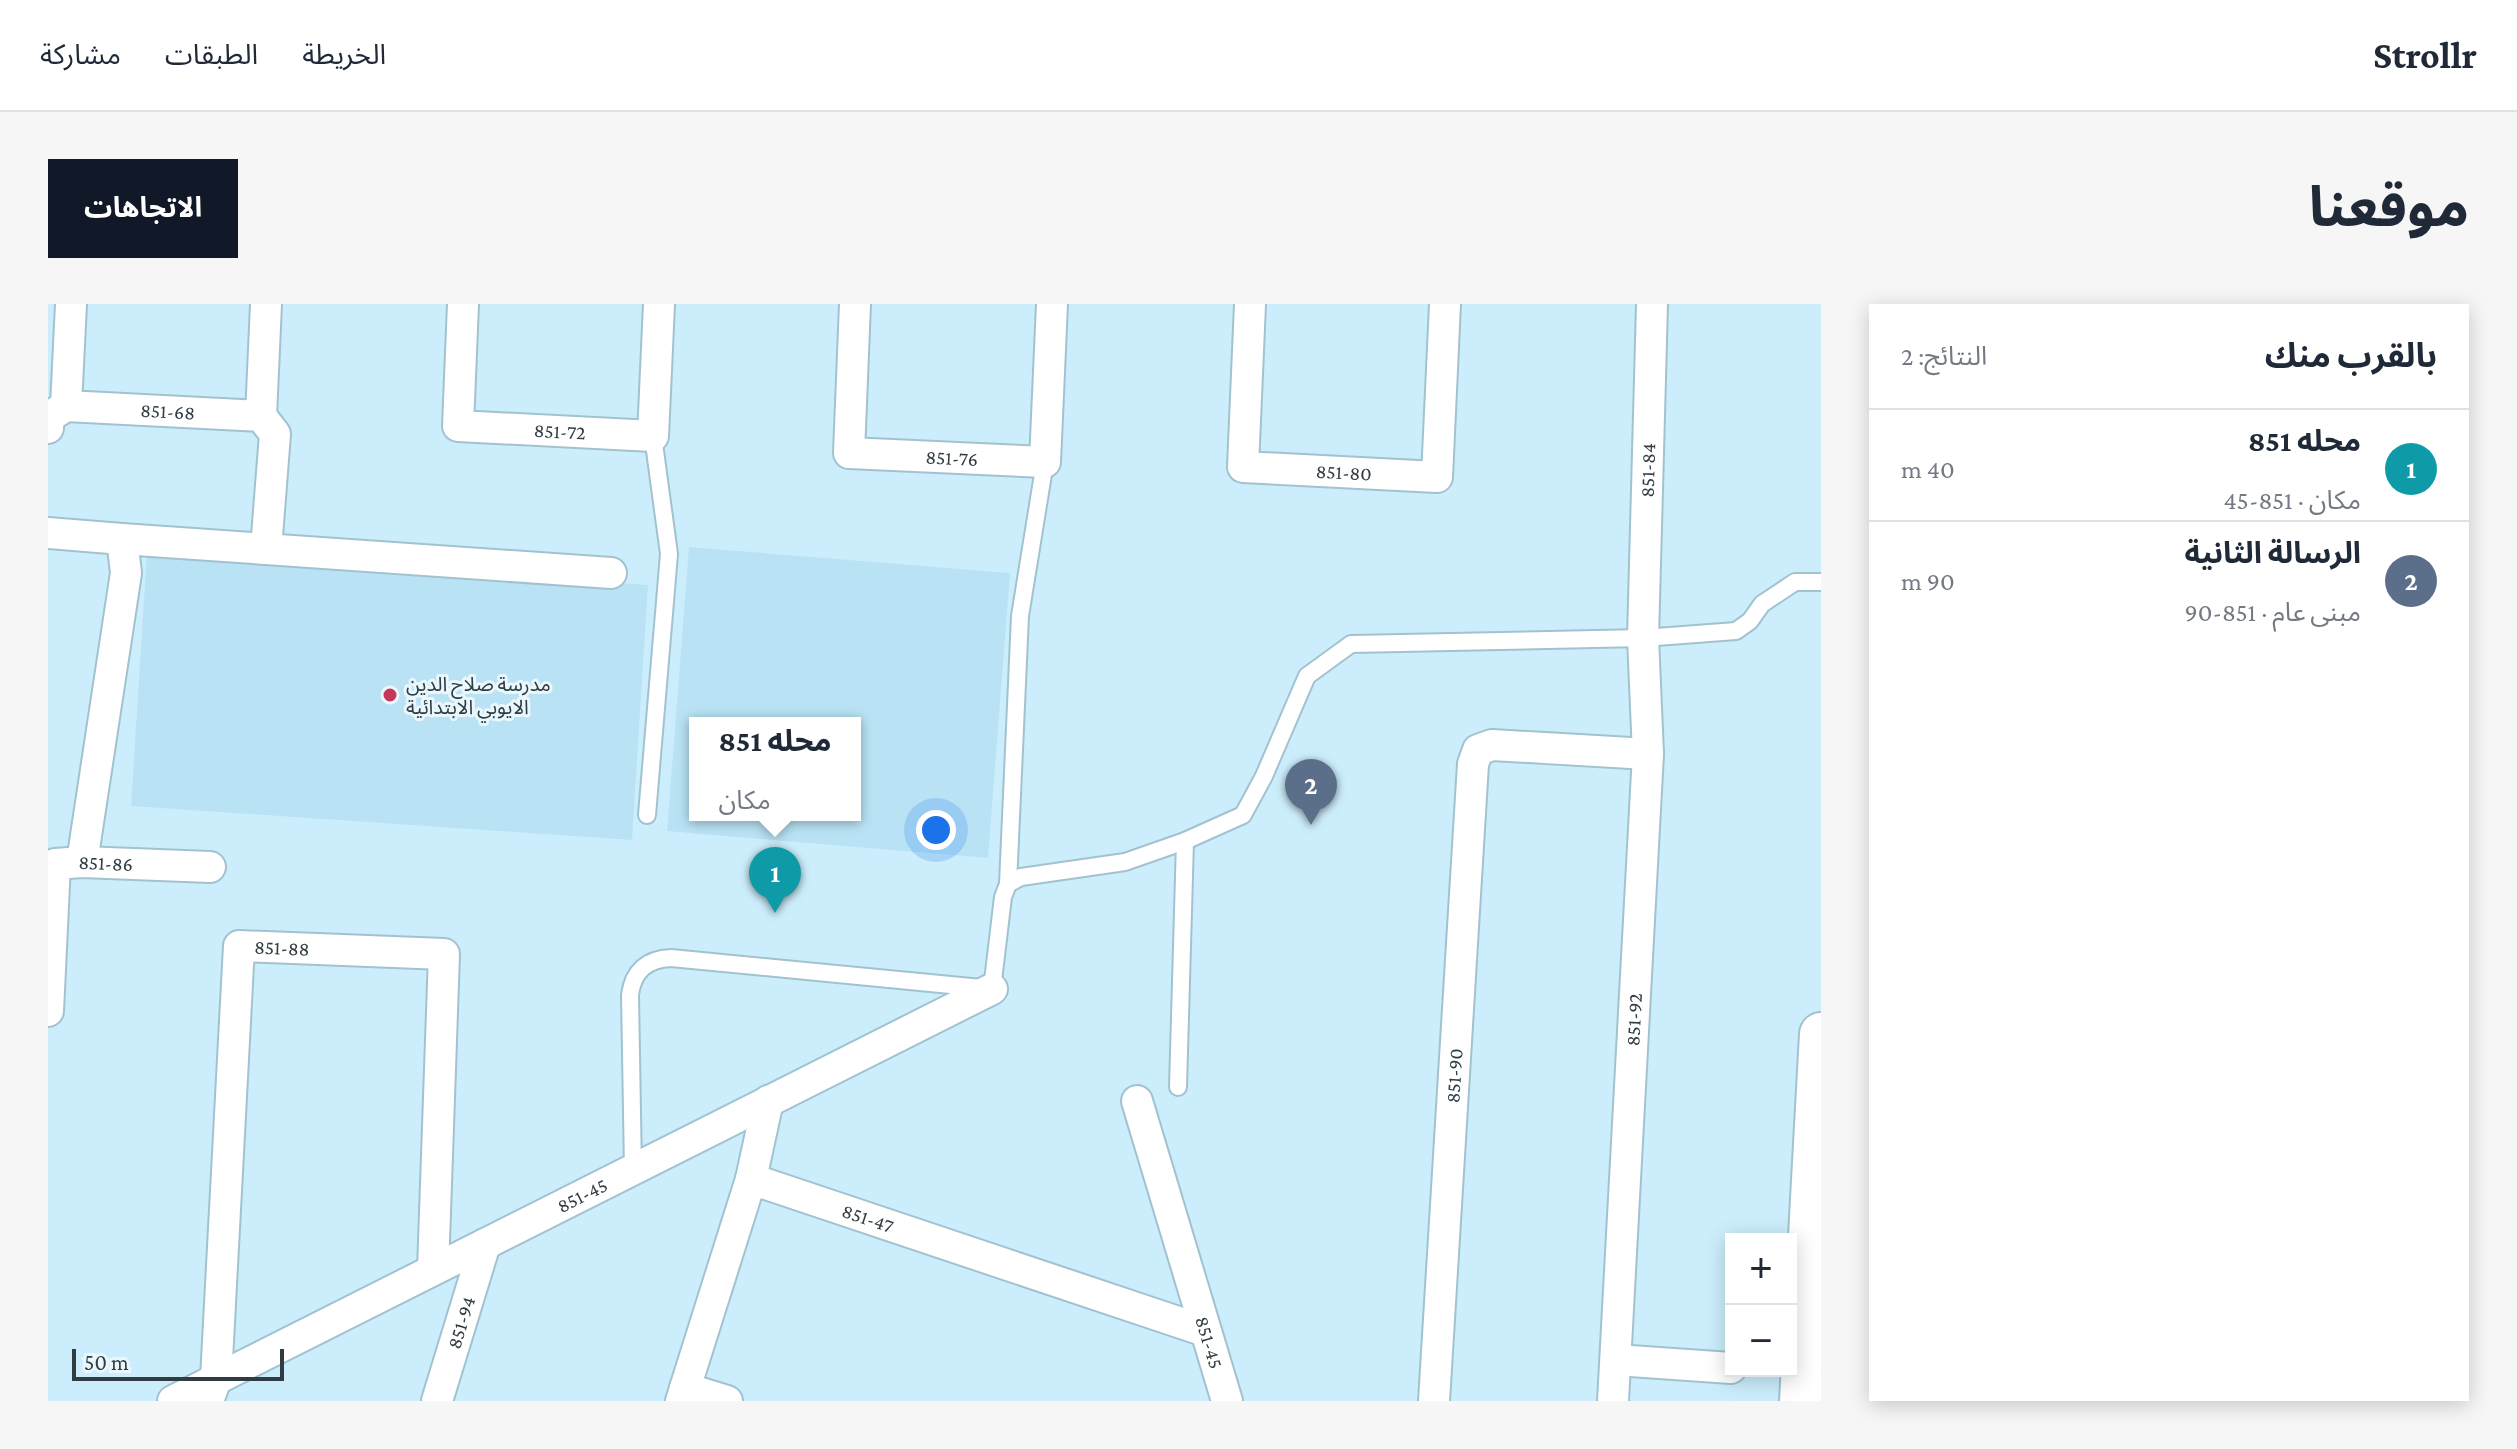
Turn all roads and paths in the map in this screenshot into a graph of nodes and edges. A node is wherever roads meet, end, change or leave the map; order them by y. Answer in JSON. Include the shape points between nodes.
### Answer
{"nodes":[{"id":1,"x":71,"y":304,"type":"edge"},
{"id":2,"x":266,"y":304,"type":"edge"},
{"id":3,"x":463,"y":304,"type":"edge"},
{"id":4,"x":659,"y":304,"type":"edge"},
{"id":5,"x":855,"y":304,"type":"edge"},
{"id":6,"x":1052,"y":304,"type":"edge"},
{"id":7,"x":1250,"y":304,"type":"edge"},
{"id":8,"x":1445,"y":304,"type":"edge"},
{"id":9,"x":1652,"y":304,"type":"edge"},
{"id":10,"x":261,"y":416,"type":"junction"},
{"id":11,"x":57,"y":417,"type":"edge"},
{"id":12,"x":653,"y":436,"type":"junction"},
{"id":13,"x":1045,"y":462,"type":"junction"},
{"id":14,"x":48,"y":533,"type":"edge"},
{"id":15,"x":122,"y":539,"type":"junction"},
{"id":16,"x":266,"y":549,"type":"junction"},
{"id":17,"x":611,"y":573,"type":"dead end"},
{"id":18,"x":1821,"y":582,"type":"edge"},
{"id":19,"x":1643,"y":638,"type":"junction"},
{"id":20,"x":1648,"y":754,"type":"junction"},
{"id":21,"x":647,"y":815,"type":"dead end"},
{"id":22,"x":1185,"y":841,"type":"junction"},
{"id":23,"x":82,"y":862,"type":"junction"},
{"id":24,"x":210,"y":867,"type":"dead end"},
{"id":25,"x":1008,"y":884,"type":"junction"},
{"id":26,"x":992,"y":989,"type":"junction"},
{"id":27,"x":48,"y":1011,"type":"edge"},
{"id":28,"x":1821,"y":1034,"type":"edge"},
{"id":29,"x":1178,"y":1087,"type":"dead end"},
{"id":30,"x":768,"y":1101,"type":"junction"},
{"id":31,"x":1137,"y":1101,"type":"dead end"},
{"id":32,"x":1819,"y":1104,"type":"edge"},
{"id":33,"x":633,"y":1170,"type":"junction"},
{"id":34,"x":751,"y":1179,"type":"junction"},
{"id":35,"x":485,"y":1244,"type":"junction"},
{"id":36,"x":433,"y":1270,"type":"junction"},
{"id":37,"x":1205,"y":1331,"type":"junction"},
{"id":38,"x":1616,"y":1360,"type":"junction"},
{"id":39,"x":1725,"y":1368,"type":"edge"},
{"id":40,"x":1793,"y":1382,"type":"edge"},
{"id":41,"x":212,"y":1390,"type":"edge"},
{"id":42,"x":683,"y":1395,"type":"edge"},
{"id":43,"x":173,"y":1401,"type":"edge"},
{"id":44,"x":437,"y":1401,"type":"edge"},
{"id":45,"x":727,"y":1401,"type":"edge"},
{"id":46,"x":1227,"y":1401,"type":"edge"},
{"id":47,"x":1434,"y":1401,"type":"edge"},
{"id":48,"x":1613,"y":1401,"type":"edge"}],
"edges":[{"from":1,"to":11,"type":"street","name":"851-68"},
{"from":2,"to":10,"type":"street"},
{"from":3,"to":12,"type":"street","name":"851-72","via":[[458,426]]},
{"from":4,"to":12,"type":"street"},
{"from":5,"to":13,"type":"street","name":"851-76","via":[[849,453]]},
{"from":6,"to":13,"type":"street"},
{"from":7,"to":8,"type":"street","name":"851-80","via":[[1243,467],[1437,477]]},
{"from":9,"to":19,"type":"street","name":"851-84"},
{"from":10,"to":11,"type":"street","name":"851-68"},
{"from":10,"to":16,"type":"street","via":[[275,434]]},
{"from":12,"to":21,"type":"lane","via":[[669,554]]},
{"from":13,"to":25,"type":"lane","via":[[1020,616]]},
{"from":14,"to":15,"type":"street"},
{"from":15,"to":16,"type":"street"},
{"from":15,"to":23,"type":"street","via":[[126,573]]},
{"from":16,"to":17,"type":"street"},
{"from":18,"to":19,"type":"lane","via":[[1795,582],[1762,604],[1736,631]]},
{"from":19,"to":20,"type":"street","name":"851-92"},
{"from":19,"to":22,"type":"lane","via":[[1351,644],[1307,676],[1243,815]]},
{"from":20,"to":38,"type":"street","name":"851-92"},
{"from":20,"to":47,"type":"street","name":"851-90","via":[[1492,745],[1478,750],[1473,764]]},
{"from":22,"to":25,"type":"lane","via":[[1125,862],[1021,877]]},
{"from":22,"to":29,"type":"lane"},
{"from":23,"to":24,"type":"street","name":"851-86"},
{"from":23,"to":27,"type":"street","name":"851-86","via":[[55,864]]},
{"from":25,"to":26,"type":"lane"},
{"from":26,"to":30,"type":"street","name":"851-45"},
{"from":26,"to":33,"type":"lane","via":[[671,958],[650,962],[635,975],[630,995]]},
{"from":28,"to":32,"type":"street"},
{"from":30,"to":33,"type":"street","name":"851-45"},
{"from":30,"to":34,"type":"street"},
{"from":31,"to":37,"type":"street","name":"851-45"},
{"from":32,"to":40,"type":"street"},
{"from":33,"to":35,"type":"street","name":"851-45"},
{"from":34,"to":37,"type":"street","name":"851-47"},
{"from":34,"to":42,"type":"street"},
{"from":35,"to":36,"type":"street","name":"851-45"},
{"from":35,"to":44,"type":"street","name":"851-94"},
{"from":36,"to":41,"type":"street","name":"851-45"},
{"from":36,"to":41,"type":"street","name":"851-88","via":[[444,954],[239,946]]},
{"from":37,"to":46,"type":"street","name":"851-45"},
{"from":38,"to":39,"type":"street"},
{"from":38,"to":48,"type":"street","name":"851-92"},
{"from":41,"to":43,"type":"street","name":"851-45"},
{"from":42,"to":45,"type":"street"}]}
